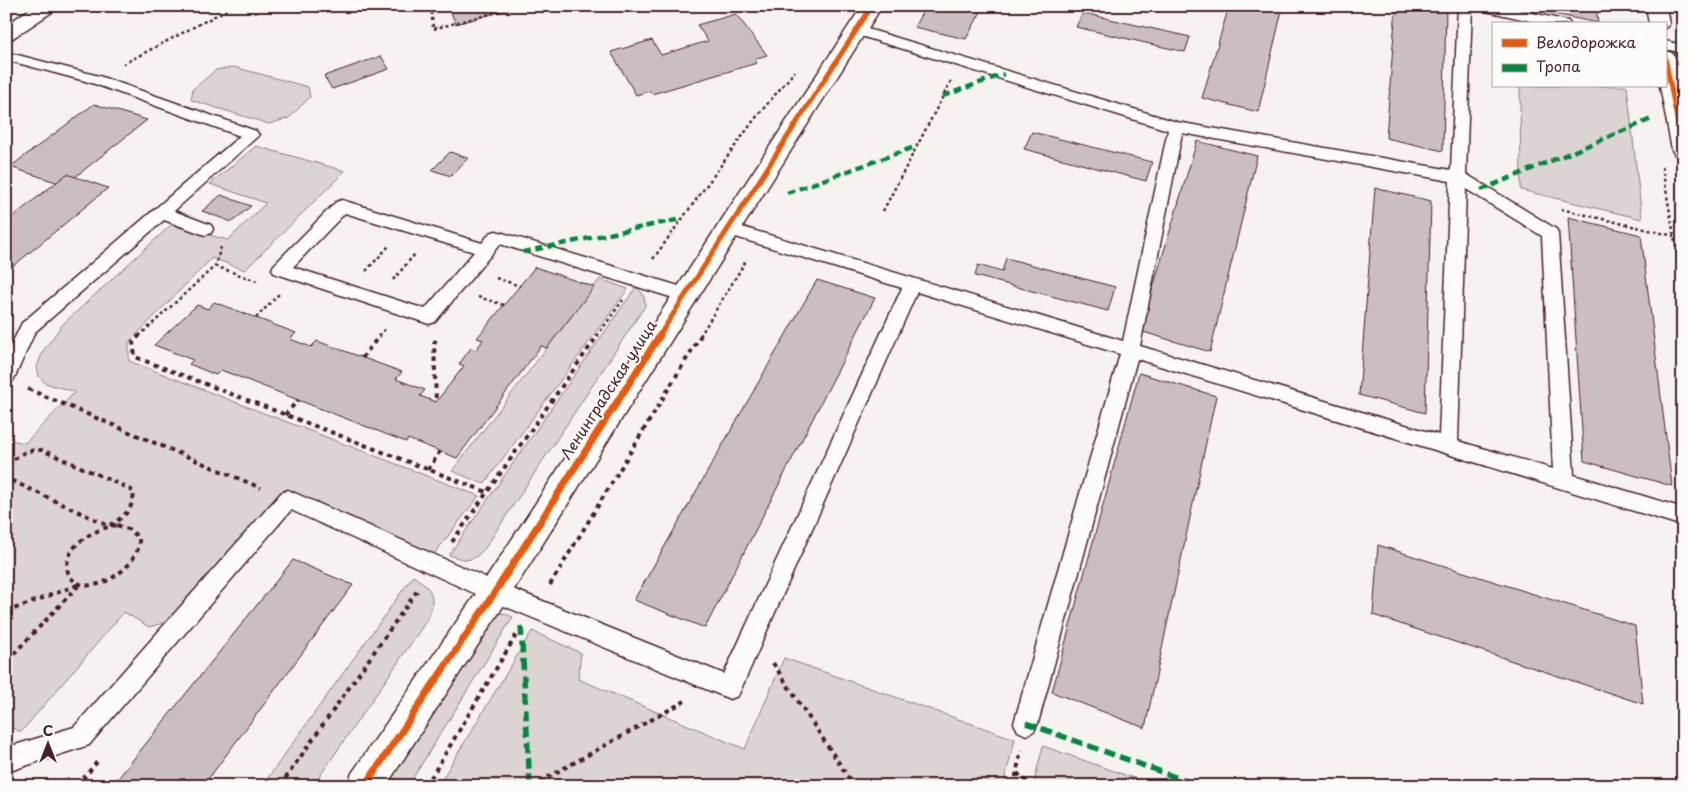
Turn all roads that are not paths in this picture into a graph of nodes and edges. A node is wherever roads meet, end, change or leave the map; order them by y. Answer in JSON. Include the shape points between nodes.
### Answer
{"nodes":[{"id":1,"x":48,"y":6,"type":"edge"},
{"id":2,"x":872,"y":6,"type":"edge"},
{"id":3,"x":1465,"y":6,"type":"edge"},
{"id":4,"x":1482,"y":6,"type":"edge"},
{"id":5,"x":1656,"y":6,"type":"edge"},
{"id":6,"x":1554,"y":22,"type":"edge"},
{"id":7,"x":1659,"y":22,"type":"edge"},
{"id":8,"x":856,"y":30,"type":"junction"},
{"id":9,"x":6,"y":34,"type":"edge"},
{"id":10,"x":1666,"y":45,"type":"edge"},
{"id":11,"x":1683,"y":49,"type":"edge"},
{"id":12,"x":6,"y":56,"type":"edge"},
{"id":13,"x":1666,"y":61,"type":"edge"},
{"id":14,"x":1176,"y":127,"type":"junction"},
{"id":15,"x":1683,"y":150,"type":"edge"},
{"id":16,"x":1459,"y":177,"type":"junction"},
{"id":17,"x":163,"y":213,"type":"junction"},
{"id":18,"x":205,"y":229,"type":"road end"},
{"id":19,"x":728,"y":229,"type":"junction"},
{"id":20,"x":486,"y":250,"type":"junction"},
{"id":21,"x":912,"y":284,"type":"junction"},
{"id":22,"x":686,"y":294,"type":"junction"},
{"id":23,"x":1130,"y":350,"type":"junction"},
{"id":24,"x":6,"y":376,"type":"edge"},
{"id":25,"x":1448,"y":446,"type":"junction"},
{"id":26,"x":1564,"y":481,"type":"junction"},
{"id":27,"x":1683,"y":516,"type":"edge"},
{"id":28,"x":495,"y":592,"type":"junction"},
{"id":29,"x":754,"y":633,"type":"joint"},
{"id":30,"x":1026,"y":723,"type":"road end"},
{"id":31,"x":6,"y":753,"type":"edge"},
{"id":32,"x":364,"y":786,"type":"edge"}],
"edges":[{"from":1,"to":9,"type":"street"},
{"from":2,"to":8,"type":"street","name":"Ленинградская улица"},
{"from":3,"to":16,"type":"lane"},
{"from":4,"to":6,"type":"lane"},
{"from":5,"to":7,"type":"street"},
{"from":8,"to":14,"type":"lane"},
{"from":8,"to":19,"type":"street","name":"Ленинградская улица"},
{"from":10,"to":11,"type":"lane"},
{"from":12,"to":17,"type":"lane","via":[[94,80],[251,135]]},
{"from":13,"to":15,"type":"street"},
{"from":14,"to":16,"type":"lane"},
{"from":14,"to":23,"type":"lane"},
{"from":16,"to":25,"type":"lane"},
{"from":16,"to":26,"type":"lane","via":[[1550,233]]},
{"from":17,"to":18,"type":"lane"},
{"from":17,"to":24,"type":"lane","via":[[28,328]]},
{"from":19,"to":21,"type":"lane"},
{"from":19,"to":22,"type":"street","name":"Ленинградская улица"},
{"from":20,"to":20,"type":"lane","via":[[429,318],[280,268],[342,206]]},
{"from":20,"to":22,"type":"lane","via":[[496,237]]},
{"from":21,"to":23,"type":"lane"},
{"from":21,"to":29,"type":"lane"},
{"from":22,"to":28,"type":"street","name":"Ленинградская улица"},
{"from":23,"to":25,"type":"lane"},
{"from":23,"to":30,"type":"lane"},
{"from":25,"to":26,"type":"lane"},
{"from":26,"to":27,"type":"lane"},
{"from":28,"to":29,"type":"lane","via":[[730,688]]},
{"from":28,"to":31,"type":"lane","via":[[288,500],[81,736],[13,758]]},
{"from":28,"to":32,"type":"street","name":"Ленинградская улица"}]}
